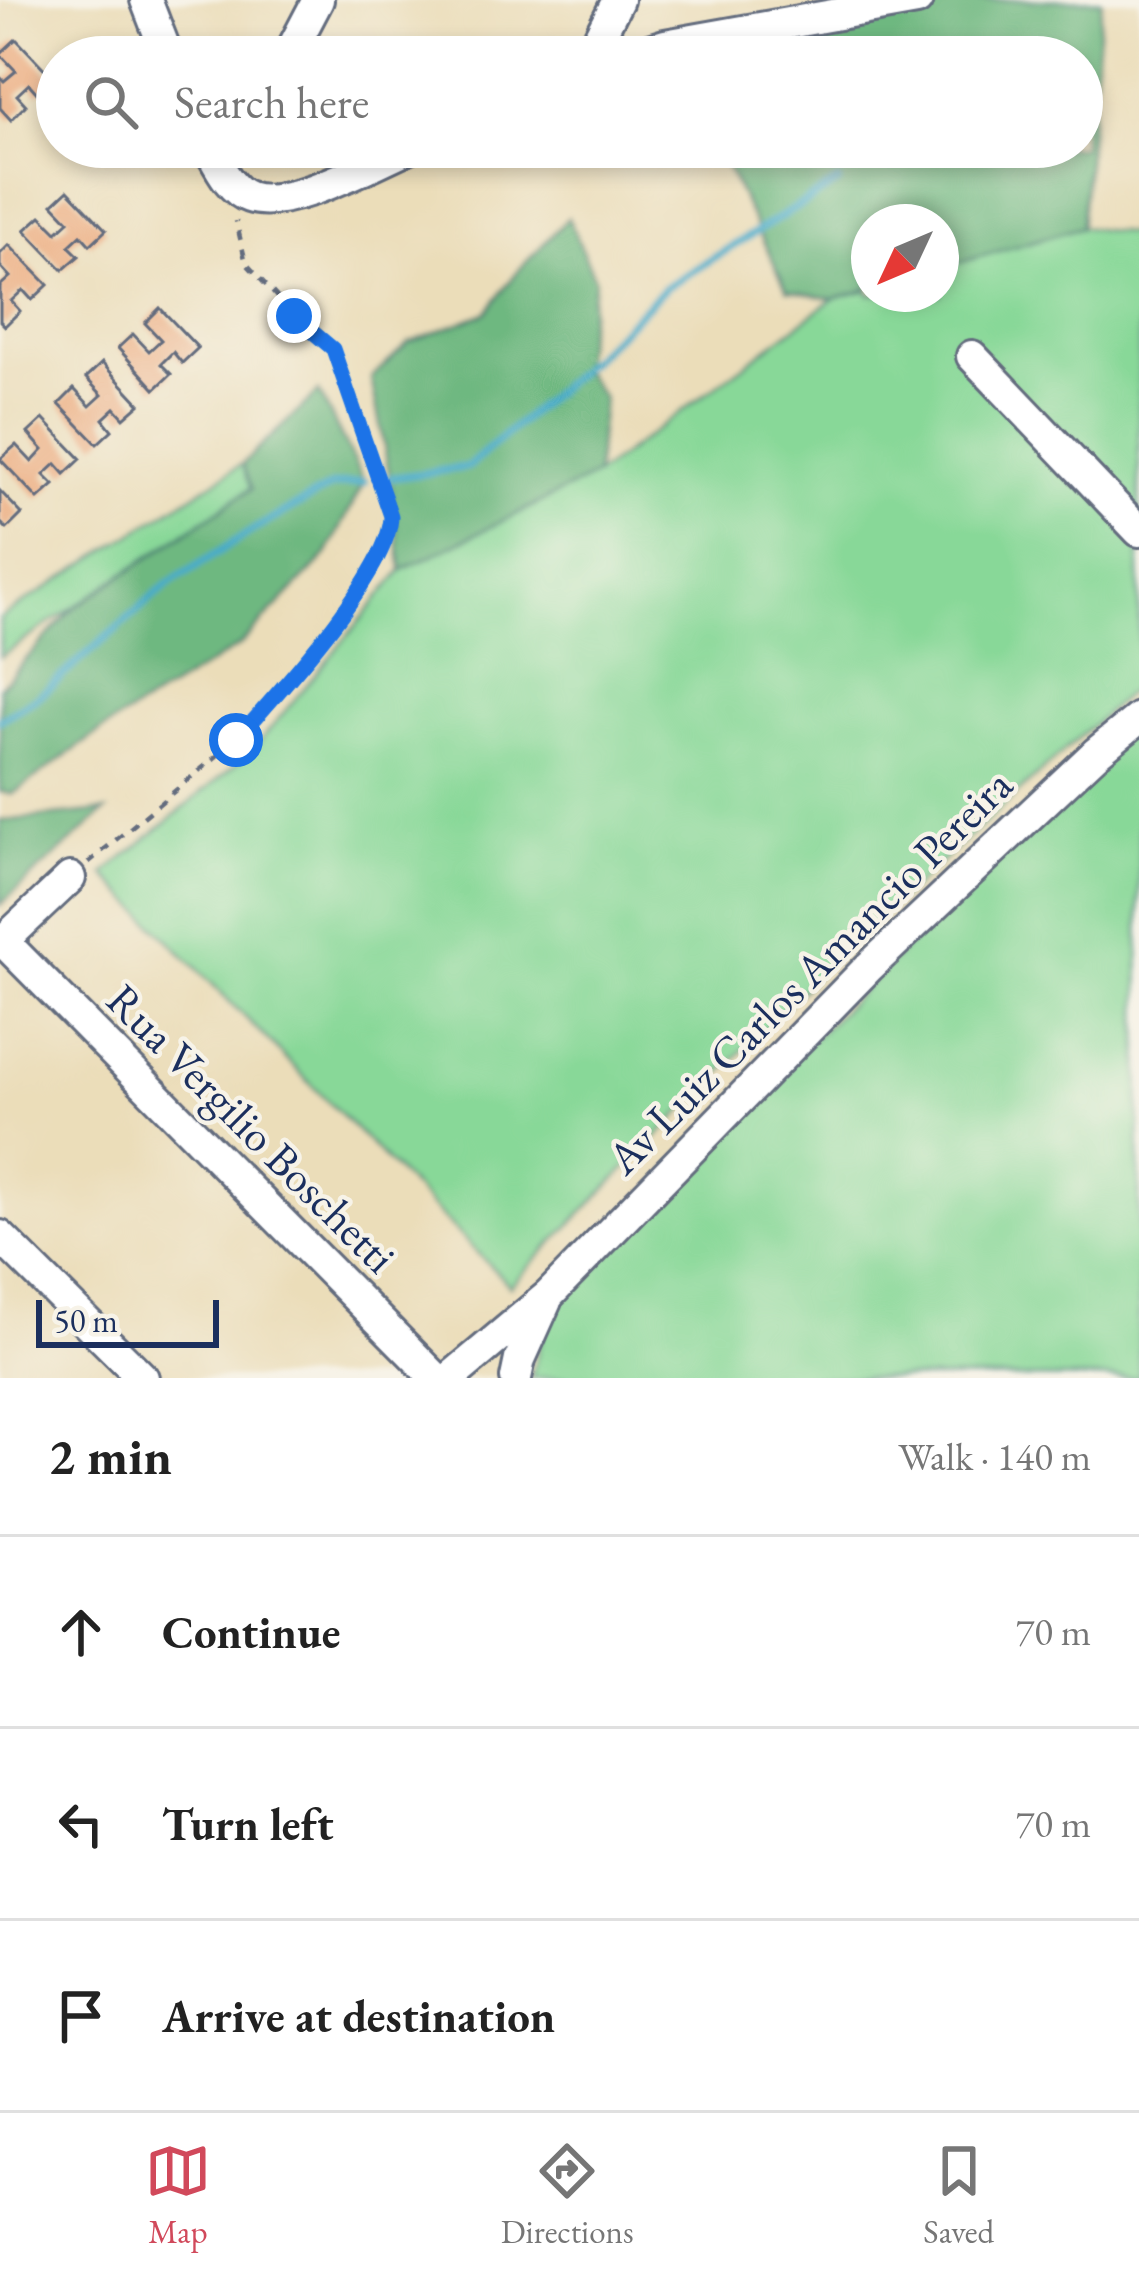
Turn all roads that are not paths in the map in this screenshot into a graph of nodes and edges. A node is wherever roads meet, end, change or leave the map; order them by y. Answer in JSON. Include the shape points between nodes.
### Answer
{"nodes":[{"id":1,"x":146,"y":0,"type":"edge"},
{"id":2,"x":318,"y":0,"type":"edge"},
{"id":3,"x":618,"y":0,"type":"edge"},
{"id":4,"x":917,"y":0,"type":"edge"},
{"id":5,"x":160,"y":36,"type":"edge"},
{"id":6,"x":299,"y":36,"type":"edge"},
{"id":7,"x":600,"y":36,"type":"edge"},
{"id":8,"x":715,"y":36,"type":"edge"},
{"id":9,"x":221,"y":168,"type":"edge"},
{"id":10,"x":230,"y":168,"type":"edge"},
{"id":11,"x":362,"y":168,"type":"edge"},
{"id":12,"x":226,"y":177,"type":"junction"},
{"id":13,"x":972,"y":356,"type":"dead end"},
{"id":14,"x":1139,"y":531,"type":"edge"},
{"id":15,"x":1139,"y":718,"type":"edge"},
{"id":16,"x":70,"y":878,"type":"road end"},
{"id":17,"x":1,"y":943,"type":"edge"},
{"id":18,"x":0,"y":1236,"type":"edge"},
{"id":19,"x":549,"y":1295,"type":"junction"},
{"id":20,"x":518,"y":1368,"type":"edge"},
{"id":21,"x":457,"y":1371,"type":"edge"},
{"id":22,"x":143,"y":1378,"type":"edge"},
{"id":23,"x":436,"y":1378,"type":"edge"}],
"edges":[{"from":1,"to":5,"type":"street"},
{"from":2,"to":6,"type":"street"},
{"from":3,"to":7,"type":"street"},
{"from":4,"to":8,"type":"street"},
{"from":9,"to":12,"type":"street"},
{"from":10,"to":12,"type":"street"},
{"from":11,"to":12,"type":"street","via":[[271,200],[246,197]]},
{"from":13,"to":14,"type":"street"},
{"from":15,"to":19,"type":"street","name":"Av Luiz Carlos Amancio Pereira","via":[[869,967]]},
{"from":16,"to":17,"type":"street"},
{"from":17,"to":23,"type":"street","name":"Rua Vergilio Boschetti"},
{"from":18,"to":22,"type":"street"},
{"from":19,"to":20,"type":"street"},
{"from":19,"to":21,"type":"street"},
{"from":20,"to":21,"type":"street","via":[[486,1356]]}]}
